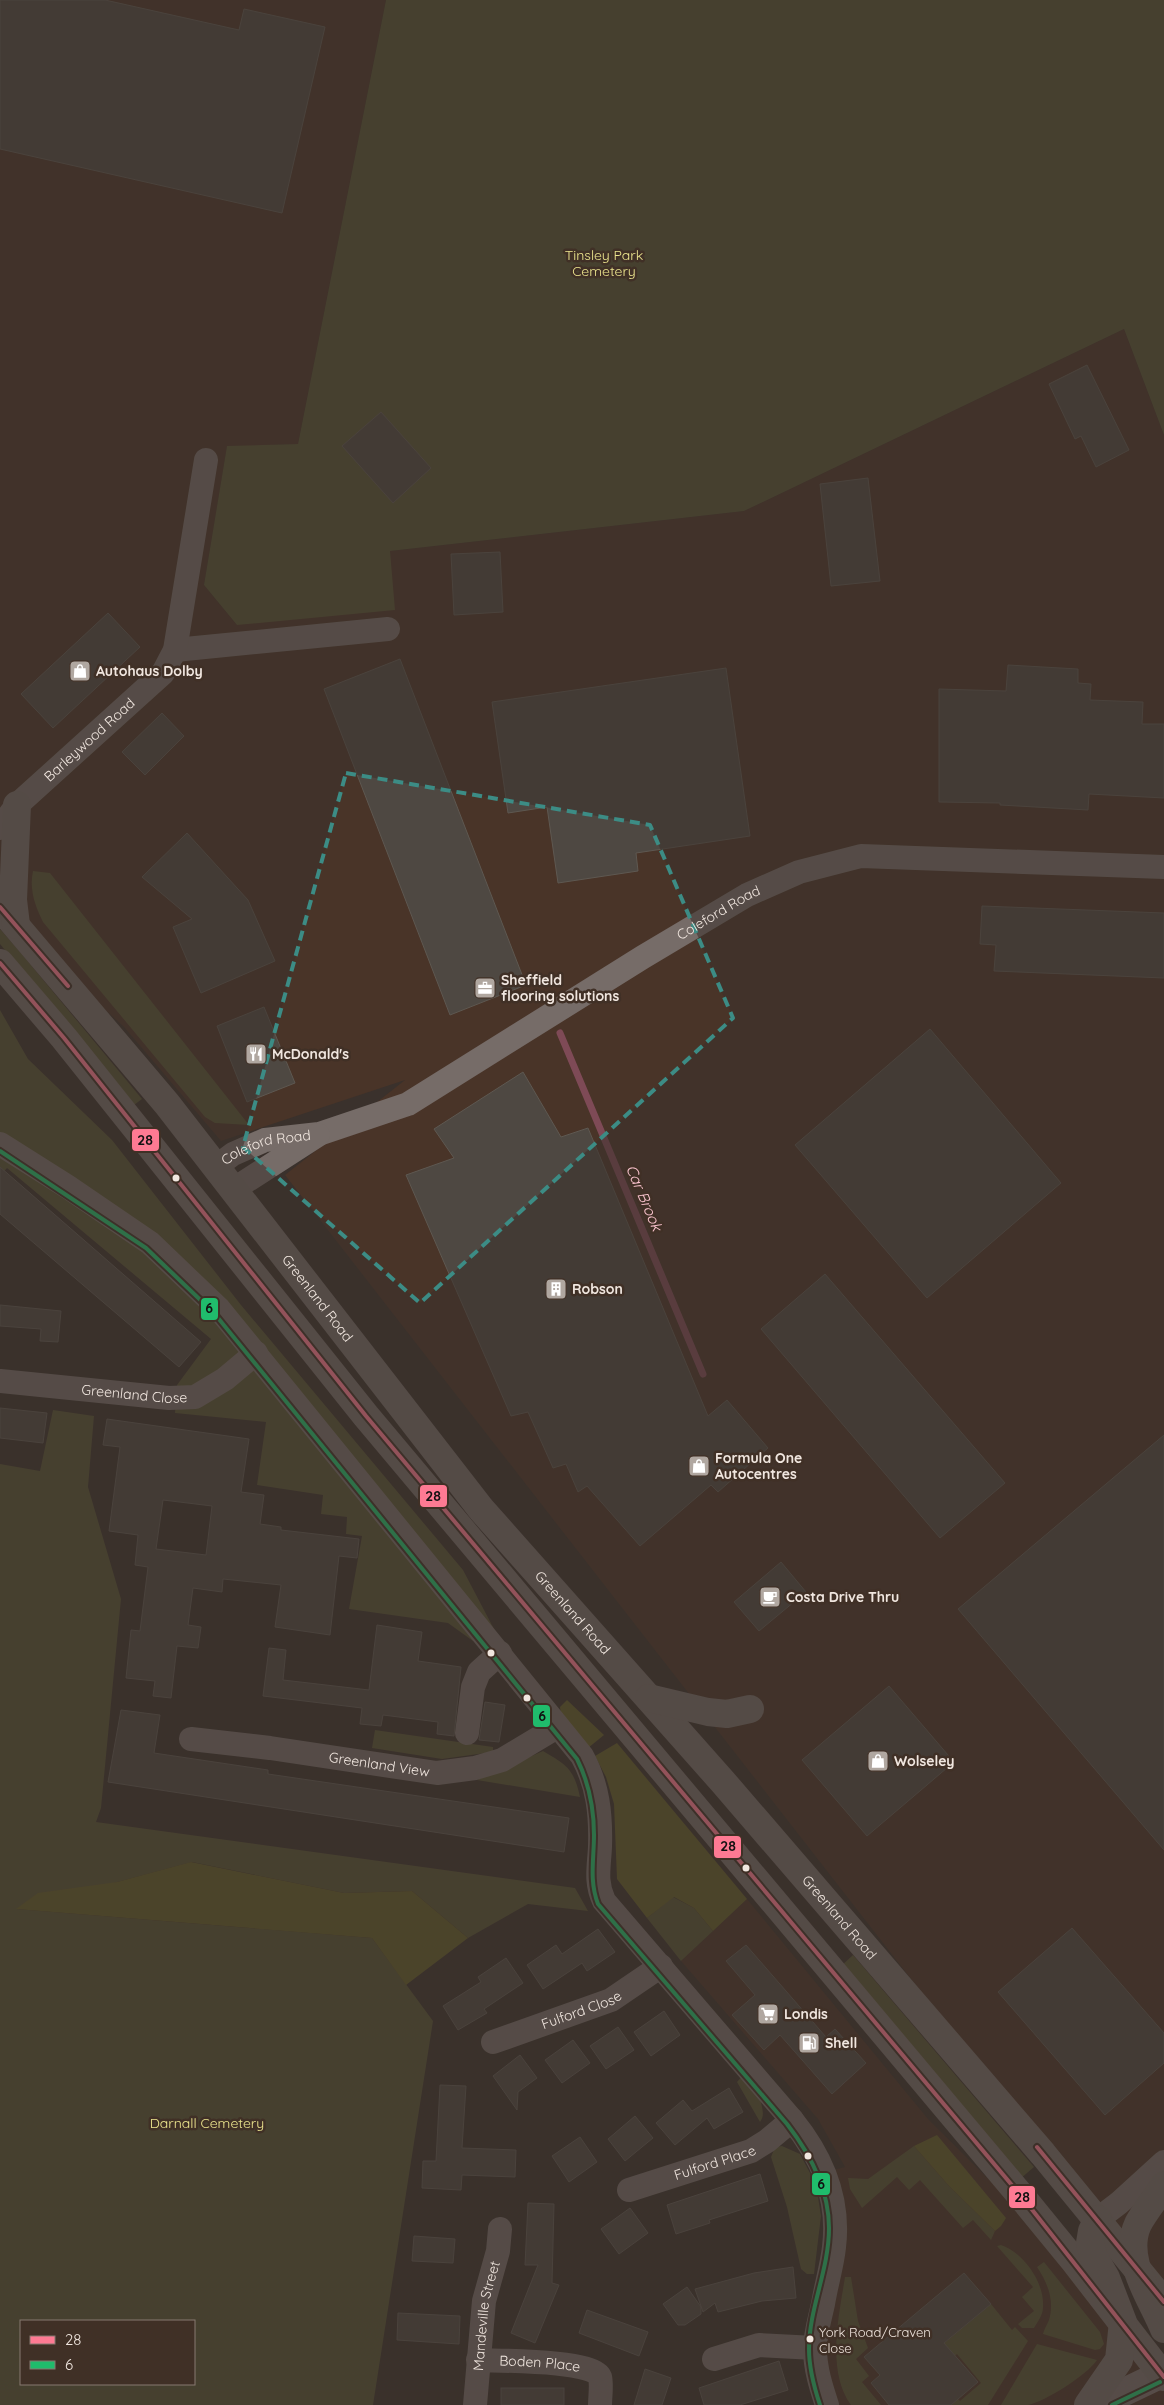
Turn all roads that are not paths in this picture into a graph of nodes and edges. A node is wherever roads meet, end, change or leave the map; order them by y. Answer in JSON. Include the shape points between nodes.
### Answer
{"nodes":[{"id":1,"x":206,"y":460,"type":"dead end"},
{"id":2,"x":388,"y":629,"type":"dead end"},
{"id":3,"x":175,"y":650,"type":"junction"},
{"id":4,"x":8,"y":809,"type":"edge"},
{"id":5,"x":0,"y":828,"type":"edge"},
{"id":6,"x":1164,"y":867,"type":"edge"},
{"id":7,"x":8,"y":916,"type":"edge"},
{"id":8,"x":0,"y":963,"type":"edge"},
{"id":9,"x":319,"y":1134,"type":"junction"},
{"id":10,"x":0,"y":1144,"type":"edge"},
{"id":11,"x":216,"y":1166,"type":"junction"},
{"id":12,"x":234,"y":1189,"type":"junction"},
{"id":13,"x":193,"y":1202,"type":"junction"},
{"id":14,"x":256,"y":1353,"type":"junction"},
{"id":15,"x":0,"y":1380,"type":"edge"},
{"id":16,"x":500,"y":1653,"type":"junction"},
{"id":17,"x":649,"y":1698,"type":"junction"},
{"id":18,"x":750,"y":1710,"type":"dead end"},
{"id":19,"x":557,"y":1726,"type":"junction"},
{"id":20,"x":467,"y":1733,"type":"dead end"},
{"id":21,"x":191,"y":1738,"type":"dead end"},
{"id":22,"x":702,"y":1760,"type":"junction"},
{"id":23,"x":723,"y":1782,"type":"junction"},
{"id":24,"x":685,"y":1798,"type":"junction"},
{"id":25,"x":661,"y":1966,"type":"junction"},
{"id":26,"x":493,"y":2042,"type":"dead end"},
{"id":27,"x":792,"y":2120,"type":"junction"},
{"id":28,"x":1164,"y":2162,"type":"edge"},
{"id":29,"x":1164,"y":2185,"type":"edge"},
{"id":30,"x":629,"y":2190,"type":"dead end"},
{"id":31,"x":1098,"y":2219,"type":"junction"},
{"id":32,"x":1042,"y":2222,"type":"junction"},
{"id":33,"x":500,"y":2229,"type":"dead end"},
{"id":34,"x":1135,"y":2263,"type":"junction"},
{"id":35,"x":1164,"y":2302,"type":"edge"},
{"id":36,"x":1123,"y":2322,"type":"junction"},
{"id":37,"x":1164,"y":2329,"type":"edge"},
{"id":38,"x":815,"y":2348,"type":"junction"},
{"id":39,"x":478,"y":2360,"type":"junction"},
{"id":40,"x":714,"y":2360,"type":"dead end"},
{"id":41,"x":1164,"y":2374,"type":"edge"},
{"id":42,"x":475,"y":2405,"type":"edge"},
{"id":43,"x":600,"y":2405,"type":"edge"},
{"id":44,"x":827,"y":2405,"type":"edge"},
{"id":45,"x":1088,"y":2405,"type":"edge"},
{"id":46,"x":1097,"y":2405,"type":"edge"}],
"edges":[{"from":1,"to":3,"type":"street","name":"Barleywood Road"},
{"from":2,"to":3,"type":"street"},
{"from":3,"to":4,"type":"street","name":"Barleywood Road","via":[[163,673]]},
{"from":4,"to":5,"type":"street","name":"Barleywood Road"},
{"from":4,"to":7,"type":"highway","via":[[13,900]]},
{"from":6,"to":9,"type":"street","name":"Coleford Road","via":[[861,856],[800,872],[747,895],[408,1104]]},
{"from":7,"to":11,"type":"highway","name":"Greenland Road","via":[[106,1029]]},
{"from":8,"to":13,"type":"highway","via":[[64,1038]]},
{"from":9,"to":11,"type":"street","name":"Coleford Road","via":[[265,1140],[233,1154]]},
{"from":9,"to":12,"type":"street","name":"Coleford Road"},
{"from":10,"to":14,"type":"street","via":[[150,1243],[219,1309]]},
{"from":11,"to":12,"type":"highway","name":"Greenland Road"},
{"from":11,"to":13,"type":"highway"},
{"from":12,"to":13,"type":"highway"},
{"from":12,"to":17,"type":"highway","name":"Greenland Road","via":[[481,1509]]},
{"from":13,"to":24,"type":"highway","via":[[366,1416]]},
{"from":14,"to":15,"type":"street","name":"Greenland Close","via":[[225,1380],[195,1396],[169,1398]]},
{"from":14,"to":16,"type":"street"},
{"from":16,"to":19,"type":"street"},
{"from":16,"to":20,"type":"street","via":[[479,1672],[473,1687]]},
{"from":17,"to":18,"type":"highway","via":[[708,1712],[727,1714]]},
{"from":17,"to":22,"type":"highway","name":"Greenland Road"},
{"from":19,"to":21,"type":"street","name":"Greenland View","via":[[502,1760],[475,1768],[437,1773]]},
{"from":19,"to":25,"type":"street","via":[[593,1775],[600,1811],[598,1887],[604,1901]]},
{"from":22,"to":23,"type":"highway","name":"Greenland Road"},
{"from":22,"to":24,"type":"highway"},
{"from":23,"to":24,"type":"highway","via":[[697,1798]]},
{"from":23,"to":31,"type":"highway","name":"Greenland Road"},
{"from":24,"to":32,"type":"highway"},
{"from":25,"to":26,"type":"street","name":"Fulford Close","via":[[611,2000]]},
{"from":25,"to":27,"type":"street"},
{"from":27,"to":30,"type":"street","name":"Fulford Place","via":[[751,2151]]},
{"from":27,"to":38,"type":"street","via":[[818,2156],[833,2199],[836,2228]]},
{"from":28,"to":31,"type":"street"},
{"from":29,"to":34,"type":"highway","via":[[1138,2224]]},
{"from":31,"to":32,"type":"highway","via":[[1060,2226]]},
{"from":31,"to":34,"type":"highway","name":"Greenland Road"},
{"from":31,"to":36,"type":"highway","via":[[1090,2243]]},
{"from":32,"to":36,"type":"highway"},
{"from":33,"to":39,"type":"street","name":"Mandeville Street","via":[[498,2250],[484,2301]]},
{"from":34,"to":35,"type":"highway","name":"Greenland Road"},
{"from":34,"to":37,"type":"highway"},
{"from":36,"to":41,"type":"highway"},
{"from":36,"to":45,"type":"highway","via":[[1119,2360]]},
{"from":38,"to":40,"type":"street","via":[[759,2345]]},
{"from":38,"to":44,"type":"street","via":[[818,2378]]},
{"from":39,"to":42,"type":"street","name":"Mandeville Street"},
{"from":39,"to":43,"type":"street","name":"Boden Place","via":[[569,2365],[594,2370],[600,2377]]},
{"from":41,"to":46,"type":"main road"}]}
